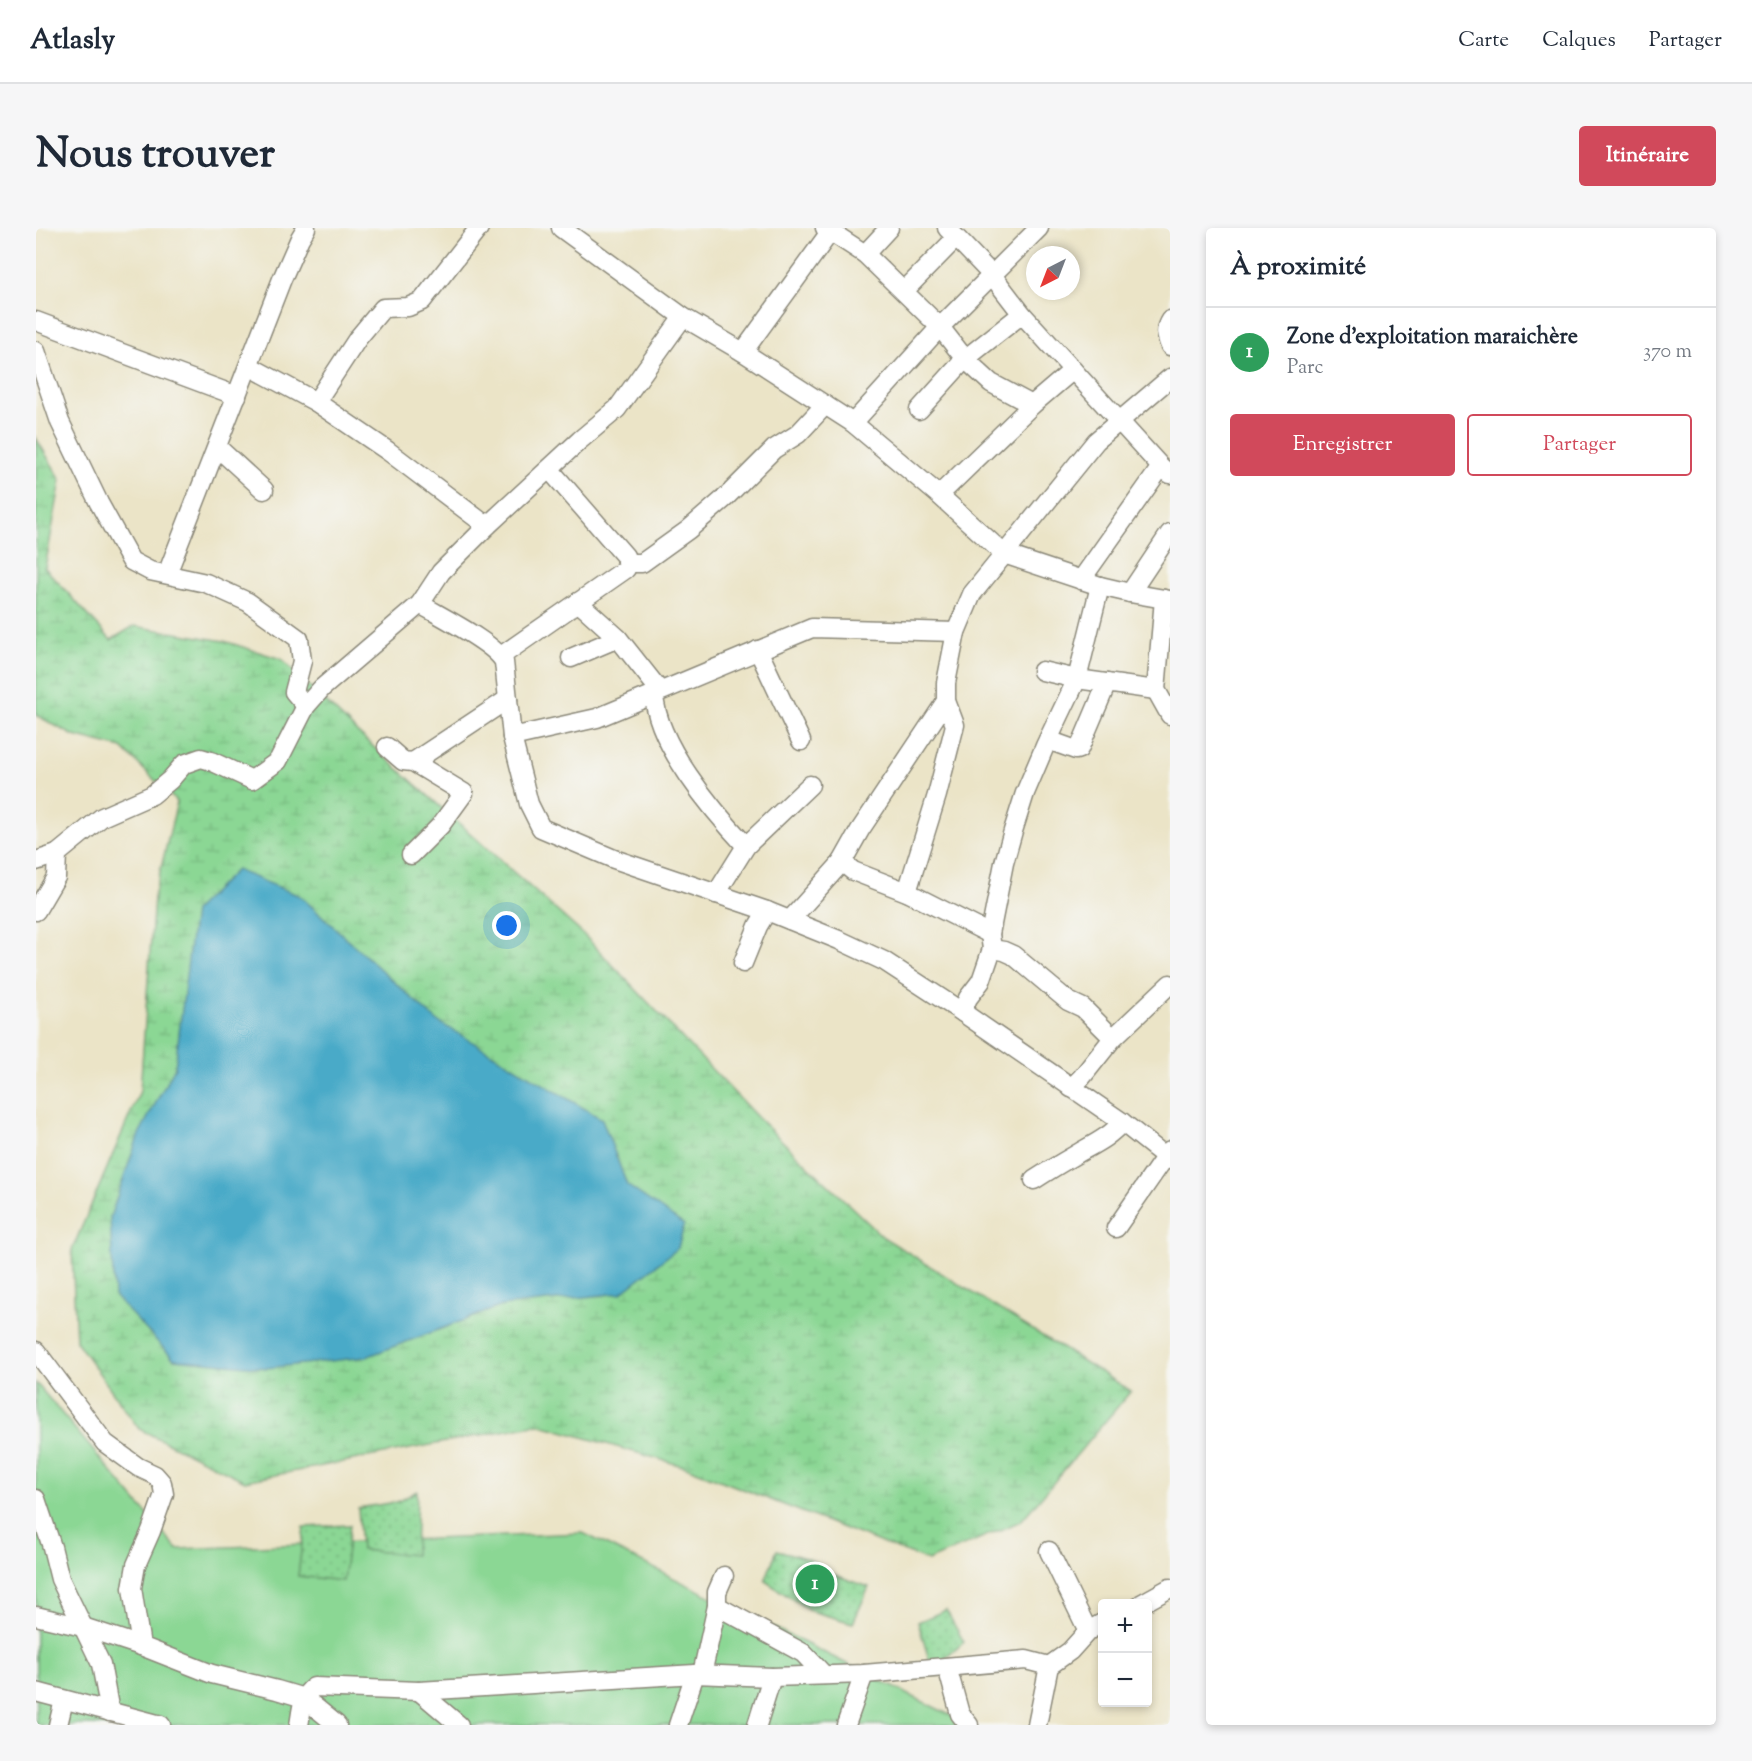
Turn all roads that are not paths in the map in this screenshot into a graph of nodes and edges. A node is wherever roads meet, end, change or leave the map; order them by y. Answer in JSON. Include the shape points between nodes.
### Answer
{"nodes":[{"id":1,"x":306,"y":228,"type":"edge"},
{"id":2,"x":479,"y":228,"type":"edge"},
{"id":3,"x":561,"y":228,"type":"edge"},
{"id":4,"x":889,"y":228,"type":"edge"},
{"id":5,"x":1039,"y":228,"type":"edge"},
{"id":6,"x":830,"y":229,"type":"edge"},
{"id":7,"x":952,"y":233,"type":"edge"},
{"id":8,"x":865,"y":254,"type":"junction"},
{"id":9,"x":992,"y":275,"type":"junction"},
{"id":10,"x":904,"y":291,"type":"junction"},
{"id":11,"x":1022,"y":314,"type":"junction"},
{"id":12,"x":683,"y":317,"type":"junction"},
{"id":13,"x":1170,"y":320,"type":"edge"},
{"id":14,"x":36,"y":321,"type":"edge"},
{"id":15,"x":940,"y":327,"type":"junction"},
{"id":16,"x":1170,"y":346,"type":"edge"},
{"id":17,"x":36,"y":351,"type":"edge"},
{"id":18,"x":743,"y":352,"type":"junction"},
{"id":19,"x":965,"y":359,"type":"junction"},
{"id":20,"x":249,"y":366,"type":"junction"},
{"id":21,"x":1073,"y":370,"type":"junction"},
{"id":22,"x":1170,"y":378,"type":"edge"},
{"id":23,"x":237,"y":396,"type":"junction"},
{"id":24,"x":316,"y":402,"type":"junction"},
{"id":25,"x":825,"y":405,"type":"junction"},
{"id":26,"x":1032,"y":405,"type":"junction"},
{"id":27,"x":919,"y":410,"type":"dead end"},
{"id":28,"x":1121,"y":421,"type":"junction"},
{"id":29,"x":853,"y":423,"type":"junction"},
{"id":30,"x":217,"y":447,"type":"junction"},
{"id":31,"x":550,"y":470,"type":"junction"},
{"id":32,"x":1165,"y":470,"type":"edge"},
{"id":33,"x":264,"y":490,"type":"dead end"},
{"id":34,"x":939,"y":495,"type":"junction"},
{"id":35,"x":487,"y":526,"type":"junction"},
{"id":36,"x":1170,"y":533,"type":"edge"},
{"id":37,"x":1004,"y":554,"type":"junction"},
{"id":38,"x":628,"y":563,"type":"junction"},
{"id":39,"x":167,"y":574,"type":"junction"},
{"id":40,"x":1081,"y":580,"type":"junction"},
{"id":41,"x":1100,"y":586,"type":"junction"},
{"id":42,"x":1130,"y":593,"type":"junction"},
{"id":43,"x":1167,"y":599,"type":"edge"},
{"id":44,"x":578,"y":602,"type":"junction"},
{"id":45,"x":420,"y":604,"type":"junction"},
{"id":46,"x":956,"y":632,"type":"junction"},
{"id":47,"x":618,"y":638,"type":"junction"},
{"id":48,"x":758,"y":650,"type":"junction"},
{"id":49,"x":501,"y":656,"type":"junction"},
{"id":50,"x":571,"y":658,"type":"dead end"},
{"id":51,"x":1042,"y":671,"type":"dead end"},
{"id":52,"x":1077,"y":679,"type":"junction"},
{"id":53,"x":1107,"y":683,"type":"junction"},
{"id":54,"x":1155,"y":690,"type":"junction"},
{"id":55,"x":657,"y":693,"type":"junction"},
{"id":56,"x":508,"y":699,"type":"junction"},
{"id":57,"x":946,"y":701,"type":"junction"},
{"id":58,"x":306,"y":706,"type":"junction"},
{"id":59,"x":1170,"y":715,"type":"edge"},
{"id":60,"x":512,"y":737,"type":"junction"},
{"id":61,"x":1048,"y":740,"type":"junction"},
{"id":62,"x":801,"y":741,"type":"dead end"},
{"id":63,"x":387,"y":747,"type":"dead end"},
{"id":64,"x":413,"y":762,"type":"junction"},
{"id":65,"x":810,"y":785,"type":"dead end"},
{"id":66,"x":746,"y":846,"type":"junction"},
{"id":67,"x":57,"y":854,"type":"junction"},
{"id":68,"x":411,"y":855,"type":"dead end"},
{"id":69,"x":36,"y":861,"type":"edge"},
{"id":70,"x":842,"y":862,"type":"junction"},
{"id":71,"x":907,"y":892,"type":"junction"},
{"id":72,"x":716,"y":894,"type":"junction"},
{"id":73,"x":36,"y":911,"type":"edge"},
{"id":74,"x":767,"y":911,"type":"junction"},
{"id":75,"x":790,"y":921,"type":"junction"},
{"id":76,"x":991,"y":941,"type":"junction"},
{"id":77,"x":743,"y":963,"type":"dead end"},
{"id":78,"x":1170,"y":984,"type":"edge"},
{"id":79,"x":962,"y":1012,"type":"junction"},
{"id":80,"x":1113,"y":1038,"type":"junction"},
{"id":81,"x":1071,"y":1088,"type":"junction"},
{"id":82,"x":1122,"y":1122,"type":"junction"},
{"id":83,"x":1168,"y":1155,"type":"edge"},
{"id":84,"x":1034,"y":1180,"type":"dead end"},
{"id":85,"x":1116,"y":1228,"type":"dead end"},
{"id":86,"x":36,"y":1351,"type":"edge"},
{"id":87,"x":36,"y":1499,"type":"edge"},
{"id":88,"x":1049,"y":1551,"type":"dead end"},
{"id":89,"x":724,"y":1576,"type":"dead end"},
{"id":90,"x":1170,"y":1588,"type":"edge"},
{"id":91,"x":1150,"y":1599,"type":"edge"},
{"id":92,"x":717,"y":1606,"type":"junction"},
{"id":93,"x":36,"y":1616,"type":"edge"},
{"id":94,"x":83,"y":1627,"type":"junction"},
{"id":95,"x":1095,"y":1627,"type":"edge"},
{"id":96,"x":141,"y":1646,"type":"junction"},
{"id":97,"x":1049,"y":1666,"type":"junction"},
{"id":98,"x":947,"y":1667,"type":"junction"},
{"id":99,"x":699,"y":1674,"type":"junction"},
{"id":100,"x":864,"y":1674,"type":"junction"},
{"id":101,"x":824,"y":1675,"type":"junction"},
{"id":102,"x":772,"y":1677,"type":"junction"},
{"id":103,"x":419,"y":1690,"type":"junction"},
{"id":104,"x":36,"y":1692,"type":"edge"},
{"id":105,"x":304,"y":1698,"type":"junction"},
{"id":106,"x":64,"y":1700,"type":"junction"},
{"id":107,"x":110,"y":1712,"type":"junction"},
{"id":108,"x":58,"y":1725,"type":"edge"},
{"id":109,"x":161,"y":1725,"type":"edge"},
{"id":110,"x":299,"y":1725,"type":"edge"},
{"id":111,"x":337,"y":1725,"type":"edge"},
{"id":112,"x":459,"y":1725,"type":"edge"},
{"id":113,"x":678,"y":1725,"type":"edge"},
{"id":114,"x":757,"y":1725,"type":"edge"},
{"id":115,"x":846,"y":1725,"type":"edge"},
{"id":116,"x":969,"y":1725,"type":"edge"},
{"id":117,"x":1037,"y":1725,"type":"edge"}],
"edges":[{"from":1,"to":20,"type":"street"},
{"from":2,"to":24,"type":"street","via":[[422,301],[408,307],[383,308]]},
{"from":3,"to":12,"type":"street"},
{"from":4,"to":8,"type":"street"},
{"from":5,"to":9,"type":"street"},
{"from":6,"to":8,"type":"street"},
{"from":6,"to":18,"type":"street"},
{"from":7,"to":9,"type":"street"},
{"from":7,"to":10,"type":"street"},
{"from":8,"to":10,"type":"street"},
{"from":9,"to":11,"type":"street"},
{"from":9,"to":15,"type":"street"},
{"from":10,"to":15,"type":"street"},
{"from":11,"to":19,"type":"street"},
{"from":11,"to":21,"type":"street"},
{"from":12,"to":18,"type":"street"},
{"from":12,"to":31,"type":"street","via":[[617,409]]},
{"from":13,"to":16,"type":"street","via":[[1166,326]]},
{"from":14,"to":23,"type":"street"},
{"from":15,"to":19,"type":"street"},
{"from":15,"to":29,"type":"street"},
{"from":17,"to":39,"type":"street","via":[[60,422],[131,561]]},
{"from":18,"to":25,"type":"street"},
{"from":19,"to":26,"type":"street","via":[[991,383]]},
{"from":19,"to":27,"type":"street"},
{"from":20,"to":23,"type":"street"},
{"from":20,"to":24,"type":"street"},
{"from":21,"to":26,"type":"street"},
{"from":21,"to":28,"type":"street"},
{"from":22,"to":28,"type":"street"},
{"from":23,"to":30,"type":"street"},
{"from":24,"to":35,"type":"street"},
{"from":25,"to":29,"type":"street"},
{"from":25,"to":38,"type":"street","via":[[798,434],[774,449],[688,530],[642,563]]},
{"from":26,"to":34,"type":"street"},
{"from":28,"to":32,"type":"street"},
{"from":28,"to":37,"type":"street","via":[[1096,441]]},
{"from":29,"to":34,"type":"street"},
{"from":30,"to":33,"type":"street"},
{"from":30,"to":39,"type":"street"},
{"from":31,"to":35,"type":"street"},
{"from":31,"to":38,"type":"street"},
{"from":32,"to":40,"type":"street"},
{"from":34,"to":37,"type":"street"},
{"from":35,"to":45,"type":"street","via":[[441,572]]},
{"from":36,"to":42,"type":"street"},
{"from":37,"to":40,"type":"street"},
{"from":37,"to":46,"type":"street","via":[[972,594]]},
{"from":38,"to":44,"type":"street","via":[[626,569]]},
{"from":39,"to":58,"type":"street","via":[[206,583],[248,602],[300,639],[302,661],[294,692]]},
{"from":40,"to":41,"type":"street"},
{"from":41,"to":42,"type":"street"},
{"from":41,"to":52,"type":"street"},
{"from":42,"to":43,"type":"street"},
{"from":43,"to":54,"type":"street"},
{"from":44,"to":47,"type":"street"},
{"from":44,"to":49,"type":"street"},
{"from":45,"to":49,"type":"street"},
{"from":45,"to":58,"type":"street"},
{"from":46,"to":48,"type":"street","via":[[812,628]]},
{"from":46,"to":57,"type":"street"},
{"from":47,"to":50,"type":"street"},
{"from":47,"to":55,"type":"street"},
{"from":48,"to":55,"type":"street"},
{"from":48,"to":62,"type":"street"},
{"from":49,"to":56,"type":"street"},
{"from":51,"to":52,"type":"street"},
{"from":52,"to":53,"type":"street"},
{"from":52,"to":61,"type":"street"},
{"from":53,"to":54,"type":"street"},
{"from":53,"to":61,"type":"street","via":[[1079,749]]},
{"from":54,"to":59,"type":"street"},
{"from":55,"to":60,"type":"street","via":[[597,718]]},
{"from":55,"to":66,"type":"street","via":[[660,725],[712,809]]},
{"from":56,"to":60,"type":"street"},
{"from":56,"to":64,"type":"street"},
{"from":57,"to":70,"type":"street"},
{"from":57,"to":71,"type":"street","via":[[955,725]]},
{"from":58,"to":67,"type":"street","via":[[278,761],[252,780],[201,758],[184,764],[152,795],[102,817]]},
{"from":60,"to":72,"type":"street","via":[[529,804],[541,828],[614,859]]},
{"from":61,"to":76,"type":"street","via":[[1013,831]]},
{"from":63,"to":64,"type":"street","via":[[403,761]]},
{"from":64,"to":68,"type":"street","via":[[464,793],[440,826]]},
{"from":65,"to":66,"type":"street"},
{"from":66,"to":72,"type":"street"},
{"from":67,"to":69,"type":"street"},
{"from":67,"to":73,"type":"street","via":[[56,877]]},
{"from":70,"to":71,"type":"street","via":[[853,871]]},
{"from":70,"to":75,"type":"street"},
{"from":71,"to":76,"type":"street"},
{"from":72,"to":74,"type":"street"},
{"from":74,"to":75,"type":"street"},
{"from":74,"to":77,"type":"street"},
{"from":75,"to":79,"type":"street","via":[[884,961]]},
{"from":76,"to":79,"type":"street","via":[[981,981]]},
{"from":76,"to":80,"type":"street","via":[[1068,1001],[1083,1008]]},
{"from":78,"to":80,"type":"street"},
{"from":79,"to":81,"type":"street"},
{"from":80,"to":81,"type":"street"},
{"from":81,"to":82,"type":"street"},
{"from":82,"to":83,"type":"street"},
{"from":82,"to":84,"type":"street","via":[[1106,1137]]},
{"from":83,"to":85,"type":"street"},
{"from":86,"to":96,"type":"street","via":[[105,1443],[162,1483],[164,1494],[136,1565],[132,1588]]},
{"from":87,"to":94,"type":"street","via":[[60,1579]]},
{"from":88,"to":95,"type":"street"},
{"from":89,"to":92,"type":"street","via":[[717,1592]]},
{"from":90,"to":91,"type":"street"},
{"from":92,"to":99,"type":"street"},
{"from":92,"to":101,"type":"street","via":[[803,1653]]},
{"from":93,"to":94,"type":"street"},
{"from":94,"to":96,"type":"street"},
{"from":94,"to":107,"type":"street","via":[[101,1664]]},
{"from":95,"to":97,"type":"street"},
{"from":96,"to":105,"type":"street","via":[[212,1674]]},
{"from":97,"to":98,"type":"street","via":[[1026,1660]]},
{"from":97,"to":117,"type":"street"},
{"from":98,"to":100,"type":"street"},
{"from":98,"to":116,"type":"street","via":[[960,1714]]},
{"from":99,"to":102,"type":"street"},
{"from":99,"to":103,"type":"street"},
{"from":99,"to":113,"type":"street"},
{"from":100,"to":101,"type":"street"},
{"from":100,"to":115,"type":"street"},
{"from":101,"to":102,"type":"street"},
{"from":102,"to":114,"type":"street"},
{"from":103,"to":105,"type":"street","via":[[314,1687]]},
{"from":103,"to":112,"type":"street"},
{"from":104,"to":106,"type":"street"},
{"from":105,"to":110,"type":"street"},
{"from":105,"to":111,"type":"street"},
{"from":106,"to":107,"type":"street"},
{"from":106,"to":108,"type":"street"},
{"from":107,"to":109,"type":"street"}]}
